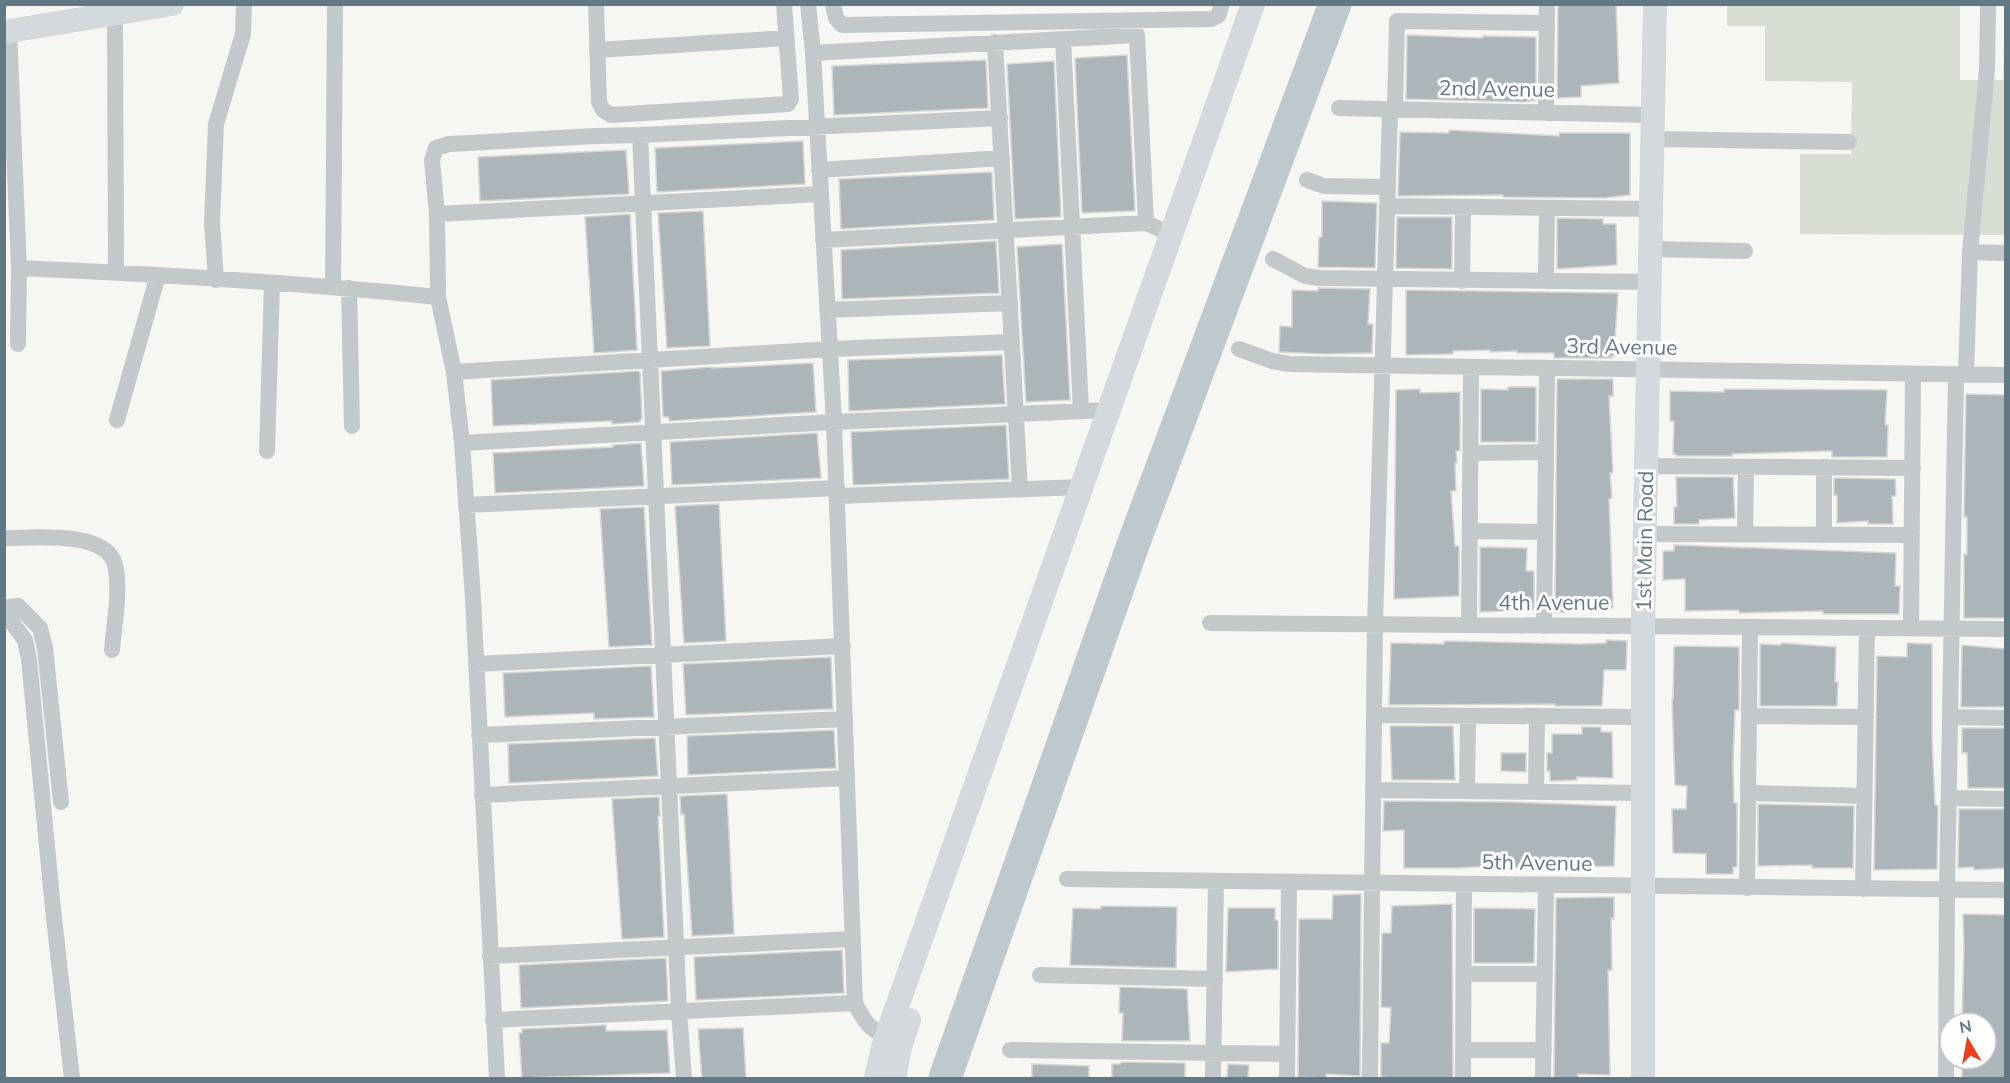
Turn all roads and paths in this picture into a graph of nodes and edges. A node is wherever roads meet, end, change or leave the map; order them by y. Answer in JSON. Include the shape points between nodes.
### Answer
{"nodes":[{"id":1,"x":66,"y":4,"type":"edge"},
{"id":2,"x":172,"y":4,"type":"edge"},
{"id":3,"x":244,"y":4,"type":"edge"},
{"id":4,"x":335,"y":4,"type":"edge"},
{"id":5,"x":596,"y":4,"type":"edge"},
{"id":6,"x":784,"y":4,"type":"edge"},
{"id":7,"x":808,"y":4,"type":"edge"},
{"id":8,"x":833,"y":4,"type":"edge"},
{"id":9,"x":1222,"y":4,"type":"edge"},
{"id":10,"x":1253,"y":4,"type":"edge"},
{"id":11,"x":1268,"y":4,"type":"edge"},
{"id":12,"x":1470,"y":4,"type":"edge"},
{"id":13,"x":1547,"y":4,"type":"edge"},
{"id":14,"x":1655,"y":4,"type":"edge"},
{"id":15,"x":1988,"y":4,"type":"edge"},
{"id":16,"x":115,"y":14,"type":"junction"},
{"id":17,"x":1469,"y":22,"type":"junction"},
{"id":18,"x":1547,"y":23,"type":"junction"},
{"id":19,"x":6,"y":26,"type":"edge"},
{"id":20,"x":787,"y":38,"type":"junction"},
{"id":21,"x":1063,"y":39,"type":"junction"},
{"id":22,"x":996,"y":42,"type":"junction"},
{"id":23,"x":597,"y":50,"type":"junction"},
{"id":24,"x":813,"y":52,"type":"junction"},
{"id":25,"x":1339,"y":108,"type":"dead end"},
{"id":26,"x":1393,"y":109,"type":"junction"},
{"id":27,"x":1546,"y":113,"type":"junction"},
{"id":28,"x":1653,"y":115,"type":"junction"},
{"id":29,"x":1000,"y":118,"type":"junction"},
{"id":30,"x":817,"y":126,"type":"junction"},
{"id":31,"x":640,"y":135,"type":"junction"},
{"id":32,"x":1652,"y":139,"type":"junction"},
{"id":33,"x":1849,"y":142,"type":"dead end"},
{"id":34,"x":1002,"y":159,"type":"junction"},
{"id":35,"x":819,"y":170,"type":"junction"},
{"id":36,"x":1307,"y":180,"type":"dead end"},
{"id":37,"x":1388,"y":187,"type":"junction"},
{"id":38,"x":821,"y":194,"type":"junction"},
{"id":39,"x":643,"y":203,"type":"junction"},
{"id":40,"x":1387,"y":206,"type":"junction"},
{"id":41,"x":1463,"y":207,"type":"junction"},
{"id":42,"x":1547,"y":208,"type":"junction"},
{"id":43,"x":1651,"y":209,"type":"junction"},
{"id":44,"x":437,"y":214,"type":"junction"},
{"id":45,"x":1146,"y":223,"type":"junction"},
{"id":46,"x":1074,"y":227,"type":"junction"},
{"id":47,"x":1006,"y":230,"type":"junction"},
{"id":48,"x":1171,"y":234,"type":"junction"},
{"id":49,"x":823,"y":240,"type":"junction"},
{"id":50,"x":1650,"y":249,"type":"junction"},
{"id":51,"x":1745,"y":251,"type":"dead end"},
{"id":52,"x":1970,"y":252,"type":"junction"},
{"id":53,"x":2006,"y":253,"type":"edge"},
{"id":54,"x":1273,"y":259,"type":"dead end"},
{"id":55,"x":19,"y":268,"type":"junction"},
{"id":56,"x":116,"y":272,"type":"junction"},
{"id":57,"x":158,"y":275,"type":"junction"},
{"id":58,"x":216,"y":280,"type":"junction"},
{"id":59,"x":1384,"y":280,"type":"junction"},
{"id":60,"x":1462,"y":281,"type":"junction"},
{"id":61,"x":1546,"y":282,"type":"junction"},
{"id":62,"x":1650,"y":282,"type":"junction"},
{"id":63,"x":272,"y":283,"type":"junction"},
{"id":64,"x":341,"y":287,"type":"junction"},
{"id":65,"x":438,"y":297,"type":"junction"},
{"id":66,"x":1010,"y":303,"type":"junction"},
{"id":67,"x":827,"y":310,"type":"junction"},
{"id":68,"x":1012,"y":342,"type":"junction"},
{"id":69,"x":18,"y":344,"type":"dead end"},
{"id":70,"x":830,"y":349,"type":"junction"},
{"id":71,"x":1239,"y":349,"type":"dead end"},
{"id":72,"x":650,"y":361,"type":"junction"},
{"id":73,"x":1382,"y":366,"type":"junction"},
{"id":74,"x":1472,"y":368,"type":"junction"},
{"id":75,"x":1547,"y":369,"type":"junction"},
{"id":76,"x":1648,"y":370,"type":"junction"},
{"id":77,"x":454,"y":372,"type":"junction"},
{"id":78,"x":1913,"y":374,"type":"junction"},
{"id":79,"x":1961,"y":374,"type":"junction"},
{"id":80,"x":2006,"y":375,"type":"edge"},
{"id":81,"x":1108,"y":410,"type":"junction"},
{"id":82,"x":1081,"y":411,"type":"junction"},
{"id":83,"x":1016,"y":414,"type":"junction"},
{"id":84,"x":117,"y":420,"type":"dead end"},
{"id":85,"x":834,"y":422,"type":"junction"},
{"id":86,"x":352,"y":426,"type":"dead end"},
{"id":87,"x":653,"y":432,"type":"junction"},
{"id":88,"x":462,"y":443,"type":"junction"},
{"id":89,"x":267,"y":451,"type":"dead end"},
{"id":90,"x":1546,"y":452,"type":"junction"},
{"id":91,"x":1471,"y":453,"type":"junction"},
{"id":92,"x":1647,"y":466,"type":"junction"},
{"id":93,"x":1746,"y":467,"type":"junction"},
{"id":94,"x":1824,"y":467,"type":"junction"},
{"id":95,"x":1912,"y":468,"type":"junction"},
{"id":96,"x":1081,"y":487,"type":"junction"},
{"id":97,"x":1020,"y":489,"type":"junction"},
{"id":98,"x":837,"y":492,"type":"junction"},
{"id":99,"x":656,"y":496,"type":"junction"},
{"id":100,"x":466,"y":504,"type":"junction"},
{"id":101,"x":1470,"y":531,"type":"junction"},
{"id":102,"x":1545,"y":532,"type":"junction"},
{"id":103,"x":1645,"y":534,"type":"junction"},
{"id":104,"x":1745,"y":534,"type":"junction"},
{"id":105,"x":1824,"y":535,"type":"junction"},
{"id":106,"x":1912,"y":535,"type":"junction"},
{"id":107,"x":4,"y":538,"type":"edge"},
{"id":108,"x":4,"y":610,"type":"edge"},
{"id":109,"x":1210,"y":623,"type":"dead end"},
{"id":110,"x":1375,"y":624,"type":"junction"},
{"id":111,"x":1469,"y":625,"type":"junction"},
{"id":112,"x":1544,"y":626,"type":"junction"},
{"id":113,"x":1643,"y":626,"type":"junction"},
{"id":114,"x":1750,"y":627,"type":"junction"},
{"id":115,"x":1867,"y":628,"type":"junction"},
{"id":116,"x":1911,"y":628,"type":"junction"},
{"id":117,"x":1953,"y":628,"type":"junction"},
{"id":118,"x":2006,"y":629,"type":"edge"},
{"id":119,"x":843,"y":646,"type":"junction"},
{"id":120,"x":112,"y":650,"type":"dead end"},
{"id":121,"x":663,"y":655,"type":"junction"},
{"id":122,"x":476,"y":664,"type":"junction"},
{"id":123,"x":1374,"y":715,"type":"junction"},
{"id":124,"x":1468,"y":716,"type":"junction"},
{"id":125,"x":1537,"y":716,"type":"junction"},
{"id":126,"x":1749,"y":716,"type":"junction"},
{"id":127,"x":1643,"y":717,"type":"junction"},
{"id":128,"x":1866,"y":717,"type":"junction"},
{"id":129,"x":1951,"y":717,"type":"junction"},
{"id":130,"x":2006,"y":718,"type":"edge"},
{"id":131,"x":845,"y":719,"type":"junction"},
{"id":132,"x":666,"y":727,"type":"junction"},
{"id":133,"x":479,"y":735,"type":"junction"},
{"id":134,"x":847,"y":778,"type":"junction"},
{"id":135,"x":669,"y":787,"type":"junction"},
{"id":136,"x":1373,"y":790,"type":"junction"},
{"id":137,"x":1467,"y":791,"type":"junction"},
{"id":138,"x":1536,"y":792,"type":"junction"},
{"id":139,"x":1643,"y":793,"type":"junction"},
{"id":140,"x":1748,"y":793,"type":"junction"},
{"id":141,"x":482,"y":795,"type":"junction"},
{"id":142,"x":1864,"y":796,"type":"junction"},
{"id":143,"x":1949,"y":798,"type":"junction"},
{"id":144,"x":2006,"y":799,"type":"edge"},
{"id":145,"x":62,"y":802,"type":"dead end"},
{"id":146,"x":1068,"y":879,"type":"dead end"},
{"id":147,"x":1216,"y":882,"type":"junction"},
{"id":148,"x":1289,"y":883,"type":"junction"},
{"id":149,"x":1372,"y":884,"type":"junction"},
{"id":150,"x":1464,"y":885,"type":"junction"},
{"id":151,"x":1546,"y":886,"type":"junction"},
{"id":152,"x":1643,"y":886,"type":"junction"},
{"id":153,"x":1747,"y":888,"type":"junction"},
{"id":154,"x":1863,"y":889,"type":"junction"},
{"id":155,"x":1947,"y":890,"type":"junction"},
{"id":156,"x":2006,"y":890,"type":"edge"},
{"id":157,"x":853,"y":939,"type":"junction"},
{"id":158,"x":676,"y":948,"type":"junction"},
{"id":159,"x":490,"y":956,"type":"junction"},
{"id":160,"x":1464,"y":974,"type":"junction"},
{"id":161,"x":1545,"y":974,"type":"junction"},
{"id":162,"x":1040,"y":975,"type":"dead end"},
{"id":163,"x":1215,"y":979,"type":"junction"},
{"id":164,"x":855,"y":1003,"type":"junction"},
{"id":165,"x":679,"y":1011,"type":"junction"},
{"id":166,"x":493,"y":1020,"type":"junction"},
{"id":167,"x":894,"y":1039,"type":"junction"},
{"id":168,"x":1010,"y":1050,"type":"dead end"},
{"id":169,"x":1463,"y":1050,"type":"junction"},
{"id":170,"x":1544,"y":1050,"type":"junction"},
{"id":171,"x":1214,"y":1053,"type":"junction"},
{"id":172,"x":1287,"y":1054,"type":"junction"},
{"id":173,"x":72,"y":1078,"type":"edge"},
{"id":174,"x":497,"y":1078,"type":"edge"},
{"id":175,"x":684,"y":1078,"type":"edge"},
{"id":176,"x":876,"y":1078,"type":"edge"},
{"id":177,"x":894,"y":1078,"type":"edge"},
{"id":178,"x":1214,"y":1078,"type":"edge"},
{"id":179,"x":1287,"y":1078,"type":"edge"},
{"id":180,"x":1370,"y":1078,"type":"edge"},
{"id":181,"x":1463,"y":1078,"type":"edge"},
{"id":182,"x":1543,"y":1078,"type":"edge"},
{"id":183,"x":1643,"y":1078,"type":"edge"},
{"id":184,"x":1946,"y":1078,"type":"edge"}],
"edges":[{"from":1,"to":19,"type":"street"},
{"from":2,"to":16,"type":"street"},
{"from":3,"to":58,"type":"street","via":[[243,34],[216,124],[212,223]]},
{"from":4,"to":64,"type":"street"},
{"from":5,"to":23,"type":"street"},
{"from":6,"to":20,"type":"street"},
{"from":7,"to":24,"type":"street"},
{"from":8,"to":9,"type":"street","via":[[836,18],[842,24],[1211,19],[1218,16]]},
{"from":10,"to":48,"type":"street"},
{"from":11,"to":167,"type":"street"},
{"from":12,"to":17,"type":"street"},
{"from":13,"to":18,"type":"street"},
{"from":14,"to":28,"type":"street","name":"1st Main Road"},
{"from":15,"to":52,"type":"street","via":[[1987,70]]},
{"from":16,"to":19,"type":"street"},
{"from":16,"to":56,"type":"street"},
{"from":17,"to":18,"type":"street"},
{"from":17,"to":26,"type":"street","via":[[1397,21]]},
{"from":18,"to":27,"type":"street"},
{"from":19,"to":55,"type":"street"},
{"from":20,"to":23,"type":"street"},
{"from":20,"to":23,"type":"street","via":[[791,99],[788,104],[771,106],[611,115],[599,102]]},
{"from":21,"to":22,"type":"street"},
{"from":21,"to":45,"type":"street","via":[[1137,34]]},
{"from":21,"to":46,"type":"street"},
{"from":22,"to":24,"type":"street"},
{"from":22,"to":29,"type":"street"},
{"from":24,"to":30,"type":"street"},
{"from":25,"to":26,"type":"street","name":"2nd Avenue"},
{"from":26,"to":27,"type":"street","name":"2nd Avenue"},
{"from":26,"to":37,"type":"street"},
{"from":27,"to":28,"type":"street","name":"2nd Avenue"},
{"from":28,"to":32,"type":"street","name":"1st Main Road"},
{"from":29,"to":30,"type":"street"},
{"from":29,"to":34,"type":"street"},
{"from":30,"to":31,"type":"street"},
{"from":30,"to":35,"type":"street"},
{"from":31,"to":39,"type":"street"},
{"from":31,"to":44,"type":"street","via":[[449,144],[436,148],[432,160]]},
{"from":32,"to":33,"type":"street"},
{"from":32,"to":43,"type":"street","name":"1st Main Road"},
{"from":34,"to":35,"type":"street"},
{"from":34,"to":47,"type":"street"},
{"from":35,"to":38,"type":"street"},
{"from":36,"to":37,"type":"street","via":[[1324,186]]},
{"from":37,"to":40,"type":"street"},
{"from":38,"to":39,"type":"street"},
{"from":38,"to":49,"type":"street"},
{"from":39,"to":44,"type":"street"},
{"from":39,"to":72,"type":"street"},
{"from":40,"to":41,"type":"street"},
{"from":40,"to":59,"type":"street"},
{"from":41,"to":42,"type":"street"},
{"from":41,"to":60,"type":"street"},
{"from":42,"to":43,"type":"street"},
{"from":42,"to":61,"type":"street"},
{"from":43,"to":50,"type":"street","name":"1st Main Road"},
{"from":44,"to":65,"type":"street"},
{"from":45,"to":46,"type":"street"},
{"from":45,"to":48,"type":"street"},
{"from":46,"to":47,"type":"street"},
{"from":46,"to":82,"type":"street"},
{"from":47,"to":49,"type":"street"},
{"from":47,"to":66,"type":"street"},
{"from":48,"to":81,"type":"street"},
{"from":49,"to":67,"type":"street"},
{"from":50,"to":51,"type":"street"},
{"from":50,"to":62,"type":"street","name":"1st Main Road"},
{"from":52,"to":53,"type":"street"},
{"from":52,"to":79,"type":"street"},
{"from":54,"to":59,"type":"street","via":[[1305,276]]},
{"from":55,"to":56,"type":"street"},
{"from":55,"to":69,"type":"street"},
{"from":56,"to":57,"type":"street"},
{"from":57,"to":58,"type":"street"},
{"from":57,"to":84,"type":"street"},
{"from":58,"to":63,"type":"street"},
{"from":59,"to":60,"type":"street"},
{"from":59,"to":73,"type":"street"},
{"from":60,"to":61,"type":"street"},
{"from":61,"to":62,"type":"street"},
{"from":62,"to":76,"type":"street","name":"1st Main Road"},
{"from":63,"to":64,"type":"street"},
{"from":63,"to":89,"type":"street"},
{"from":64,"to":65,"type":"street"},
{"from":64,"to":86,"type":"street"},
{"from":65,"to":77,"type":"street"},
{"from":66,"to":67,"type":"street"},
{"from":66,"to":68,"type":"street"},
{"from":67,"to":70,"type":"street"},
{"from":68,"to":70,"type":"street"},
{"from":68,"to":83,"type":"street"},
{"from":70,"to":72,"type":"street"},
{"from":70,"to":85,"type":"street"},
{"from":71,"to":73,"type":"street","name":"3rd Avenue","via":[[1289,364]]},
{"from":72,"to":77,"type":"street"},
{"from":72,"to":87,"type":"street"},
{"from":73,"to":74,"type":"street","name":"3rd Avenue"},
{"from":73,"to":110,"type":"street"},
{"from":74,"to":75,"type":"street","name":"3rd Avenue"},
{"from":74,"to":91,"type":"street"},
{"from":75,"to":76,"type":"street","name":"3rd Avenue"},
{"from":75,"to":90,"type":"street"},
{"from":76,"to":78,"type":"street","name":"3rd Avenue"},
{"from":76,"to":92,"type":"street","name":"1st Main Road"},
{"from":77,"to":88,"type":"street"},
{"from":78,"to":79,"type":"street","name":"3rd Avenue"},
{"from":78,"to":95,"type":"street"},
{"from":79,"to":80,"type":"street","name":"3rd Avenue"},
{"from":79,"to":117,"type":"street"},
{"from":81,"to":82,"type":"street"},
{"from":81,"to":96,"type":"street"},
{"from":82,"to":83,"type":"street"},
{"from":83,"to":85,"type":"street"},
{"from":83,"to":97,"type":"street"},
{"from":85,"to":87,"type":"street"},
{"from":85,"to":98,"type":"street"},
{"from":87,"to":88,"type":"street"},
{"from":87,"to":99,"type":"street"},
{"from":88,"to":100,"type":"street"},
{"from":90,"to":91,"type":"street"},
{"from":90,"to":102,"type":"street"},
{"from":91,"to":101,"type":"street"},
{"from":92,"to":93,"type":"street"},
{"from":92,"to":103,"type":"street","name":"1st Main Road"},
{"from":93,"to":94,"type":"street"},
{"from":93,"to":104,"type":"street"},
{"from":94,"to":95,"type":"street"},
{"from":94,"to":105,"type":"street"},
{"from":95,"to":106,"type":"street"},
{"from":96,"to":97,"type":"street"},
{"from":96,"to":167,"type":"street"},
{"from":97,"to":98,"type":"street"},
{"from":98,"to":99,"type":"street"},
{"from":98,"to":119,"type":"street"},
{"from":99,"to":100,"type":"street"},
{"from":99,"to":121,"type":"street"},
{"from":100,"to":122,"type":"street"},
{"from":101,"to":102,"type":"street"},
{"from":101,"to":111,"type":"street"},
{"from":102,"to":112,"type":"street"},
{"from":103,"to":104,"type":"street"},
{"from":103,"to":113,"type":"street","name":"1st Main Road"},
{"from":104,"to":105,"type":"street"},
{"from":105,"to":106,"type":"street"},
{"from":106,"to":116,"type":"street"},
{"from":107,"to":120,"type":"street","via":[[72,539],[93,543],[111,555],[117,586]]},
{"from":108,"to":145,"type":"street","via":[[18,606],[40,628]]},
{"from":108,"to":173,"type":"street","via":[[25,640],[29,659]]},
{"from":109,"to":110,"type":"street","name":"4th Avenue"},
{"from":110,"to":111,"type":"street","name":"4th Avenue"},
{"from":110,"to":123,"type":"street"},
{"from":111,"to":112,"type":"street","name":"4th Avenue"},
{"from":112,"to":113,"type":"street","name":"4th Avenue"},
{"from":113,"to":114,"type":"street","name":"4th Avenue"},
{"from":113,"to":127,"type":"street","name":"1st Main Road"},
{"from":114,"to":115,"type":"street","name":"4th Avenue"},
{"from":114,"to":126,"type":"street"},
{"from":115,"to":116,"type":"street","name":"4th Avenue"},
{"from":115,"to":128,"type":"street"},
{"from":116,"to":117,"type":"street","name":"4th Avenue"},
{"from":117,"to":118,"type":"street","name":"4th Avenue"},
{"from":117,"to":129,"type":"street"},
{"from":119,"to":121,"type":"street"},
{"from":119,"to":131,"type":"street"},
{"from":121,"to":122,"type":"street"},
{"from":121,"to":132,"type":"street"},
{"from":122,"to":133,"type":"street"},
{"from":123,"to":124,"type":"street"},
{"from":123,"to":136,"type":"street"},
{"from":124,"to":125,"type":"street"},
{"from":124,"to":137,"type":"street"},
{"from":125,"to":127,"type":"street"},
{"from":125,"to":138,"type":"street"},
{"from":126,"to":128,"type":"street"},
{"from":126,"to":140,"type":"street"},
{"from":127,"to":139,"type":"street","name":"1st Main Road"},
{"from":128,"to":142,"type":"street"},
{"from":129,"to":130,"type":"street"},
{"from":129,"to":143,"type":"street"},
{"from":131,"to":132,"type":"street"},
{"from":131,"to":134,"type":"street"},
{"from":132,"to":133,"type":"street"},
{"from":132,"to":135,"type":"street"},
{"from":133,"to":141,"type":"street"},
{"from":134,"to":135,"type":"street"},
{"from":134,"to":157,"type":"street"},
{"from":135,"to":141,"type":"street"},
{"from":135,"to":158,"type":"street"},
{"from":136,"to":137,"type":"street"},
{"from":136,"to":149,"type":"street"},
{"from":137,"to":138,"type":"street"},
{"from":138,"to":139,"type":"street"},
{"from":139,"to":152,"type":"street","name":"1st Main Road"},
{"from":140,"to":142,"type":"street"},
{"from":140,"to":153,"type":"street"},
{"from":141,"to":159,"type":"street"},
{"from":142,"to":154,"type":"street"},
{"from":143,"to":144,"type":"street"},
{"from":143,"to":155,"type":"street"},
{"from":146,"to":147,"type":"street","name":"5th Avenue"},
{"from":147,"to":148,"type":"street","name":"5th Avenue"},
{"from":147,"to":163,"type":"street"},
{"from":148,"to":149,"type":"street","name":"5th Avenue"},
{"from":148,"to":172,"type":"street"},
{"from":149,"to":150,"type":"street","name":"5th Avenue"},
{"from":149,"to":180,"type":"street"},
{"from":150,"to":151,"type":"street","name":"5th Avenue"},
{"from":150,"to":160,"type":"street"},
{"from":151,"to":152,"type":"street","name":"5th Avenue"},
{"from":151,"to":161,"type":"street"},
{"from":152,"to":153,"type":"street","name":"5th Avenue"},
{"from":152,"to":183,"type":"street","name":"1st Main Road"},
{"from":153,"to":154,"type":"street","name":"5th Avenue"},
{"from":154,"to":155,"type":"street","name":"5th Avenue"},
{"from":155,"to":156,"type":"street","name":"5th Avenue"},
{"from":155,"to":184,"type":"street"},
{"from":157,"to":158,"type":"street"},
{"from":157,"to":164,"type":"street"},
{"from":158,"to":159,"type":"street"},
{"from":158,"to":165,"type":"street"},
{"from":159,"to":166,"type":"street"},
{"from":160,"to":161,"type":"street"},
{"from":160,"to":169,"type":"street"},
{"from":161,"to":170,"type":"street"},
{"from":162,"to":163,"type":"street"},
{"from":163,"to":171,"type":"street"},
{"from":164,"to":165,"type":"street"},
{"from":164,"to":167,"type":"street","via":[[868,1026]]},
{"from":165,"to":166,"type":"street"},
{"from":165,"to":175,"type":"street"},
{"from":166,"to":174,"type":"street"},
{"from":167,"to":176,"type":"street"},
{"from":167,"to":177,"type":"street"},
{"from":168,"to":171,"type":"street"},
{"from":169,"to":170,"type":"street"},
{"from":169,"to":181,"type":"street"},
{"from":170,"to":182,"type":"street"},
{"from":171,"to":172,"type":"street"},
{"from":171,"to":178,"type":"street"},
{"from":172,"to":179,"type":"street"}]}
